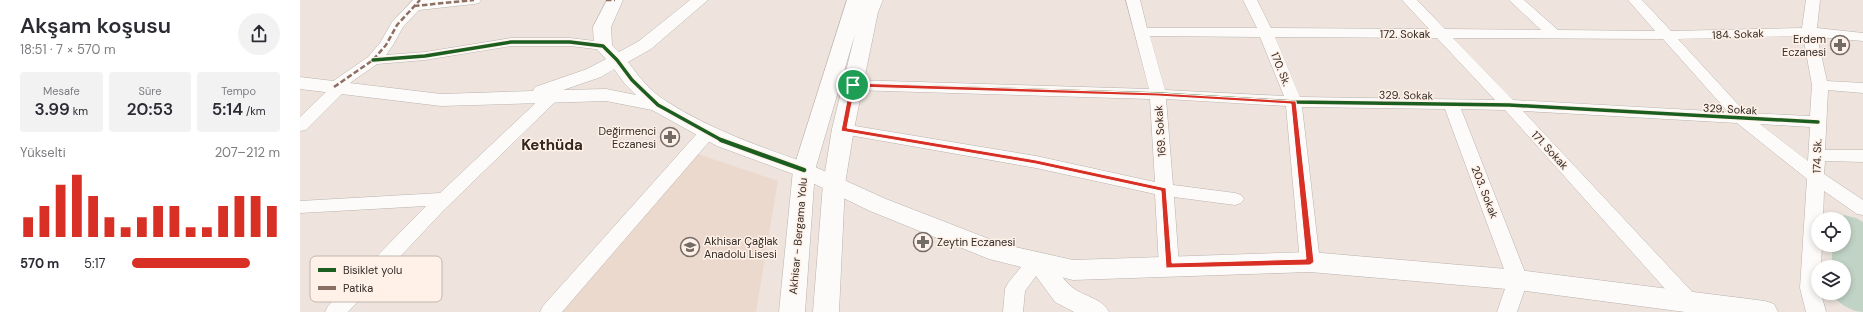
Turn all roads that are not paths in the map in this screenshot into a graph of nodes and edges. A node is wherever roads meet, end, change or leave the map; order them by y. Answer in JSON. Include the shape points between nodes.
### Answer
{"nodes":[{"id":1,"x":474,"y":0,"type":"edge"},
{"id":2,"x":606,"y":0,"type":"edge"},
{"id":3,"x":615,"y":0,"type":"edge"},
{"id":4,"x":700,"y":0,"type":"edge"},
{"id":5,"x":856,"y":0,"type":"edge"},
{"id":6,"x":874,"y":0,"type":"edge"},
{"id":7,"x":1133,"y":0,"type":"edge"},
{"id":8,"x":1250,"y":0,"type":"edge"},
{"id":9,"x":1409,"y":0,"type":"edge"},
{"id":10,"x":1516,"y":0,"type":"edge"},
{"id":11,"x":1635,"y":0,"type":"edge"},
{"id":12,"x":1813,"y":0,"type":"edge"},
{"id":13,"x":417,"y":3,"type":"edge"},
{"id":14,"x":1142,"y":32,"type":"junction"},
{"id":15,"x":1266,"y":32,"type":"junction"},
{"id":16,"x":1809,"y":32,"type":"junction"},
{"id":17,"x":1442,"y":34,"type":"junction"},
{"id":18,"x":1555,"y":35,"type":"junction"},
{"id":19,"x":1668,"y":36,"type":"junction"},
{"id":20,"x":1863,"y":37,"type":"edge"},
{"id":21,"x":603,"y":46,"type":"junction"},
{"id":22,"x":373,"y":60,"type":"junction"},
{"id":23,"x":617,"y":60,"type":"junction"},
{"id":24,"x":300,"y":83,"type":"edge"},
{"id":25,"x":853,"y":85,"type":"junction"},
{"id":26,"x":1820,"y":85,"type":"junction"},
{"id":27,"x":338,"y":87,"type":"junction"},
{"id":28,"x":1863,"y":88,"type":"edge"},
{"id":29,"x":1158,"y":94,"type":"junction"},
{"id":30,"x":551,"y":97,"type":"junction"},
{"id":31,"x":522,"y":98,"type":"junction"},
{"id":32,"x":1294,"y":102,"type":"junction"},
{"id":33,"x":658,"y":105,"type":"junction"},
{"id":34,"x":1451,"y":105,"type":"junction"},
{"id":35,"x":1509,"y":106,"type":"junction"},
{"id":36,"x":1743,"y":119,"type":"junction"},
{"id":37,"x":1818,"y":122,"type":"junction"},
{"id":38,"x":300,"y":126,"type":"edge"},
{"id":39,"x":843,"y":129,"type":"junction"},
{"id":40,"x":708,"y":132,"type":"junction"},
{"id":41,"x":1817,"y":156,"type":"junction"},
{"id":42,"x":1863,"y":156,"type":"edge"},
{"id":43,"x":804,"y":170,"type":"junction"},
{"id":44,"x":1816,"y":177,"type":"junction"},
{"id":45,"x":834,"y":184,"type":"junction"},
{"id":46,"x":1164,"y":190,"type":"junction"},
{"id":47,"x":445,"y":199,"type":"junction"},
{"id":48,"x":1235,"y":199,"type":"dead end"},
{"id":49,"x":300,"y":207,"type":"edge"},
{"id":50,"x":1863,"y":209,"type":"edge"},
{"id":51,"x":390,"y":256,"type":"edge"},
{"id":52,"x":1037,"y":261,"type":"junction"},
{"id":53,"x":1310,"y":262,"type":"junction"},
{"id":54,"x":1169,"y":266,"type":"junction"},
{"id":55,"x":1518,"y":280,"type":"junction"},
{"id":56,"x":345,"y":302,"type":"edge"},
{"id":57,"x":1690,"y":303,"type":"junction"},
{"id":58,"x":1757,"y":311,"type":"edge"},
{"id":59,"x":335,"y":312,"type":"edge"},
{"id":60,"x":550,"y":312,"type":"edge"},
{"id":61,"x":792,"y":312,"type":"edge"},
{"id":62,"x":826,"y":312,"type":"edge"},
{"id":63,"x":1013,"y":312,"type":"edge"},
{"id":64,"x":1096,"y":312,"type":"edge"},
{"id":65,"x":1507,"y":312,"type":"edge"},
{"id":66,"x":1816,"y":312,"type":"edge"}],
"edges":[{"from":1,"to":13,"type":"street"},
{"from":2,"to":3,"type":"street"},
{"from":3,"to":21,"type":"street","via":[[602,27]]},
{"from":4,"to":23,"type":"street","via":[[645,45]]},
{"from":5,"to":43,"type":"main road","name":"Akhisar - Bergama Yolu"},
{"from":6,"to":25,"type":"main road"},
{"from":7,"to":14,"type":"street","name":"169. Sokak"},
{"from":8,"to":15,"type":"street","name":"170. Sk."},
{"from":9,"to":17,"type":"street","name":"171. Sokak"},
{"from":10,"to":18,"type":"street"},
{"from":11,"to":19,"type":"street"},
{"from":12,"to":16,"type":"street","name":"174. Sk."},
{"from":13,"to":22,"type":"street","via":[[397,25],[386,45]]},
{"from":14,"to":15,"type":"street","name":"172. Sokak"},
{"from":14,"to":29,"type":"street","name":"169. Sokak"},
{"from":15,"to":17,"type":"street","name":"172. Sokak"},
{"from":15,"to":32,"type":"street","name":"170. Sk."},
{"from":16,"to":19,"type":"street","name":"184. Sokak"},
{"from":16,"to":20,"type":"street","name":"184. Sokak"},
{"from":16,"to":26,"type":"street","name":"174. Sk."},
{"from":17,"to":18,"type":"street","name":"172. Sokak"},
{"from":17,"to":35,"type":"street","name":"171. Sokak"},
{"from":18,"to":19,"type":"street","name":"172. Sokak"},
{"from":19,"to":36,"type":"street"},
{"from":21,"to":22,"type":"street","via":[[570,42],[511,42],[425,56]]},
{"from":21,"to":23,"type":"street"},
{"from":22,"to":27,"type":"street"},
{"from":23,"to":31,"type":"street","via":[[594,73]]},
{"from":23,"to":33,"type":"street","via":[[632,80]]},
{"from":24,"to":27,"type":"street"},
{"from":25,"to":29,"type":"street","name":"329. Sokak"},
{"from":25,"to":39,"type":"main road"},
{"from":26,"to":28,"type":"street"},
{"from":26,"to":37,"type":"street","name":"174. Sk."},
{"from":27,"to":31,"type":"street","via":[[440,100]]},
{"from":27,"to":38,"type":"street"},
{"from":29,"to":32,"type":"street","name":"329. Sokak"},
{"from":29,"to":46,"type":"street","name":"169. Sokak"},
{"from":30,"to":31,"type":"street"},
{"from":30,"to":33,"type":"street","via":[[606,95]]},
{"from":30,"to":47,"type":"street"},
{"from":32,"to":34,"type":"street","name":"329. Sokak"},
{"from":32,"to":53,"type":"street","name":"170. Sk."},
{"from":33,"to":40,"type":"street"},
{"from":34,"to":35,"type":"street","name":"329. Sokak"},
{"from":34,"to":55,"type":"street","name":"203. Sokak"},
{"from":35,"to":36,"type":"street","name":"329. Sokak"},
{"from":35,"to":57,"type":"street","name":"171. Sokak"},
{"from":36,"to":37,"type":"street","name":"329. Sokak"},
{"from":36,"to":44,"type":"street"},
{"from":37,"to":41,"type":"street","name":"174. Sk."},
{"from":39,"to":45,"type":"main road"},
{"from":39,"to":46,"type":"street","via":[[1036,162]]},
{"from":40,"to":43,"type":"street","via":[[724,141]]},
{"from":40,"to":60,"type":"street"},
{"from":41,"to":42,"type":"street"},
{"from":41,"to":44,"type":"street","name":"174. Sk."},
{"from":43,"to":45,"type":"main road"},
{"from":43,"to":61,"type":"main road","name":"Akhisar - Bergama Yolu"},
{"from":44,"to":50,"type":"street"},
{"from":44,"to":66,"type":"street","name":"174. Sk.","via":[[1810,288]]},
{"from":45,"to":52,"type":"main road","via":[[878,205],[998,252]]},
{"from":45,"to":62,"type":"main road"},
{"from":46,"to":48,"type":"street"},
{"from":46,"to":54,"type":"street","name":"169. Sokak"},
{"from":47,"to":49,"type":"street"},
{"from":47,"to":51,"type":"street"},
{"from":52,"to":54,"type":"main road","via":[[1072,270]]},
{"from":52,"to":63,"type":"street","via":[[1016,289]]},
{"from":52,"to":64,"type":"street","via":[[1064,295]]},
{"from":53,"to":54,"type":"main road"},
{"from":53,"to":55,"type":"main road"},
{"from":55,"to":57,"type":"main road"},
{"from":55,"to":65,"type":"street"},
{"from":56,"to":59,"type":"street"},
{"from":57,"to":58,"type":"main road"}]}
